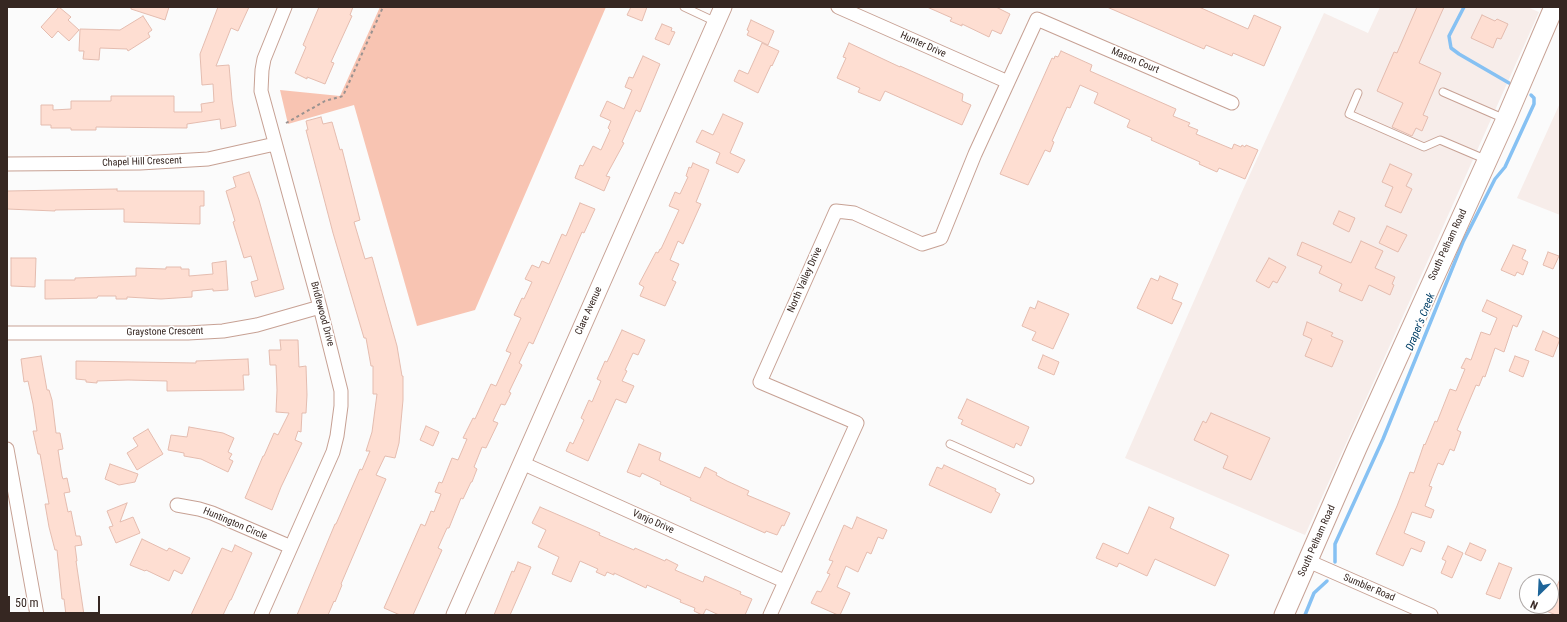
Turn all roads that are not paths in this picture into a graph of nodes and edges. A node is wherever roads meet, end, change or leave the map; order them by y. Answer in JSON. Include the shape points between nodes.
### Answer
{"nodes":[{"id":1,"x":285,"y":7,"type":"edge"},
{"id":2,"x":684,"y":7,"type":"edge"},
{"id":3,"x":838,"y":7,"type":"edge"},
{"id":4,"x":1554,"y":7,"type":"edge"},
{"id":5,"x":719,"y":14,"type":"edge"},
{"id":6,"x":1037,"y":19,"type":"joint"},
{"id":7,"x":1008,"y":82,"type":"junction"},
{"id":8,"x":1358,"y":92,"type":"dead end"},
{"id":9,"x":1443,"y":92,"type":"dead end"},
{"id":10,"x":1232,"y":103,"type":"dead end"},
{"id":11,"x":1506,"y":119,"type":"junction"},
{"id":12,"x":275,"y":144,"type":"junction"},
{"id":13,"x":1487,"y":160,"type":"junction"},
{"id":14,"x":7,"y":164,"type":"edge"},
{"id":15,"x":320,"y":307,"type":"junction"},
{"id":16,"x":7,"y":333,"type":"edge"},
{"id":17,"x":950,"y":444,"type":"dead end"},
{"id":18,"x":7,"y":449,"type":"edge"},
{"id":19,"x":522,"y":463,"type":"junction"},
{"id":20,"x":1030,"y":480,"type":"dead end"},
{"id":21,"x":177,"y":505,"type":"dead end"},
{"id":22,"x":291,"y":547,"type":"junction"},
{"id":23,"x":1308,"y":561,"type":"junction"},
{"id":24,"x":784,"y":581,"type":"junction"},
{"id":25,"x":37,"y":615,"type":"edge"},
{"id":26,"x":261,"y":615,"type":"edge"},
{"id":27,"x":455,"y":615,"type":"edge"},
{"id":28,"x":770,"y":615,"type":"edge"},
{"id":29,"x":1284,"y":615,"type":"edge"},
{"id":30,"x":1431,"y":615,"type":"edge"}],
"edges":[{"from":1,"to":12,"type":"street","name":"Bridlewood Drive","via":[[268,48],[262,75],[261,91]]},
{"from":2,"to":5,"type":"lane"},
{"from":3,"to":7,"type":"street","name":"Hunter Drive"},
{"from":4,"to":11,"type":"main road","name":"South Pelham Road"},
{"from":5,"to":19,"type":"street","name":"Clare Avenue"},
{"from":6,"to":7,"type":"street","name":"North Valley Drive"},
{"from":6,"to":10,"type":"street","name":"Mason Court"},
{"from":7,"to":24,"type":"street","name":"North Valley Drive","via":[[941,238],[922,244],[854,213],[836,211],[833,216],[760,382],[857,423]]},
{"from":8,"to":13,"type":"lane","via":[[1349,114],[1424,147],[1440,140]]},
{"from":9,"to":11,"type":"lane"},
{"from":11,"to":13,"type":"main road","name":"South Pelham Road"},
{"from":12,"to":14,"type":"street","name":"Chapel Hill Crescent","via":[[208,159],[140,163]]},
{"from":12,"to":15,"type":"street","name":"Bridlewood Drive"},
{"from":13,"to":23,"type":"main road","name":"South Pelham Road"},
{"from":15,"to":16,"type":"street","name":"Graystone Crescent","via":[[257,325],[188,333]]},
{"from":15,"to":22,"type":"street","name":"Bridlewood Drive","via":[[341,391],[340,420],[333,452]]},
{"from":17,"to":20,"type":"lane"},
{"from":18,"to":25,"type":"street"},
{"from":19,"to":24,"type":"street","name":"Vanjo Drive"},
{"from":19,"to":27,"type":"street","name":"Clare Avenue"},
{"from":21,"to":22,"type":"street","name":"Huntington Circle","via":[[199,508]]},
{"from":22,"to":26,"type":"street","name":"Bridlewood Drive"},
{"from":23,"to":29,"type":"main road","name":"South Pelham Road"},
{"from":23,"to":30,"type":"street","name":"Sumbler Road"},
{"from":24,"to":28,"type":"street","name":"North Valley Drive"}]}
